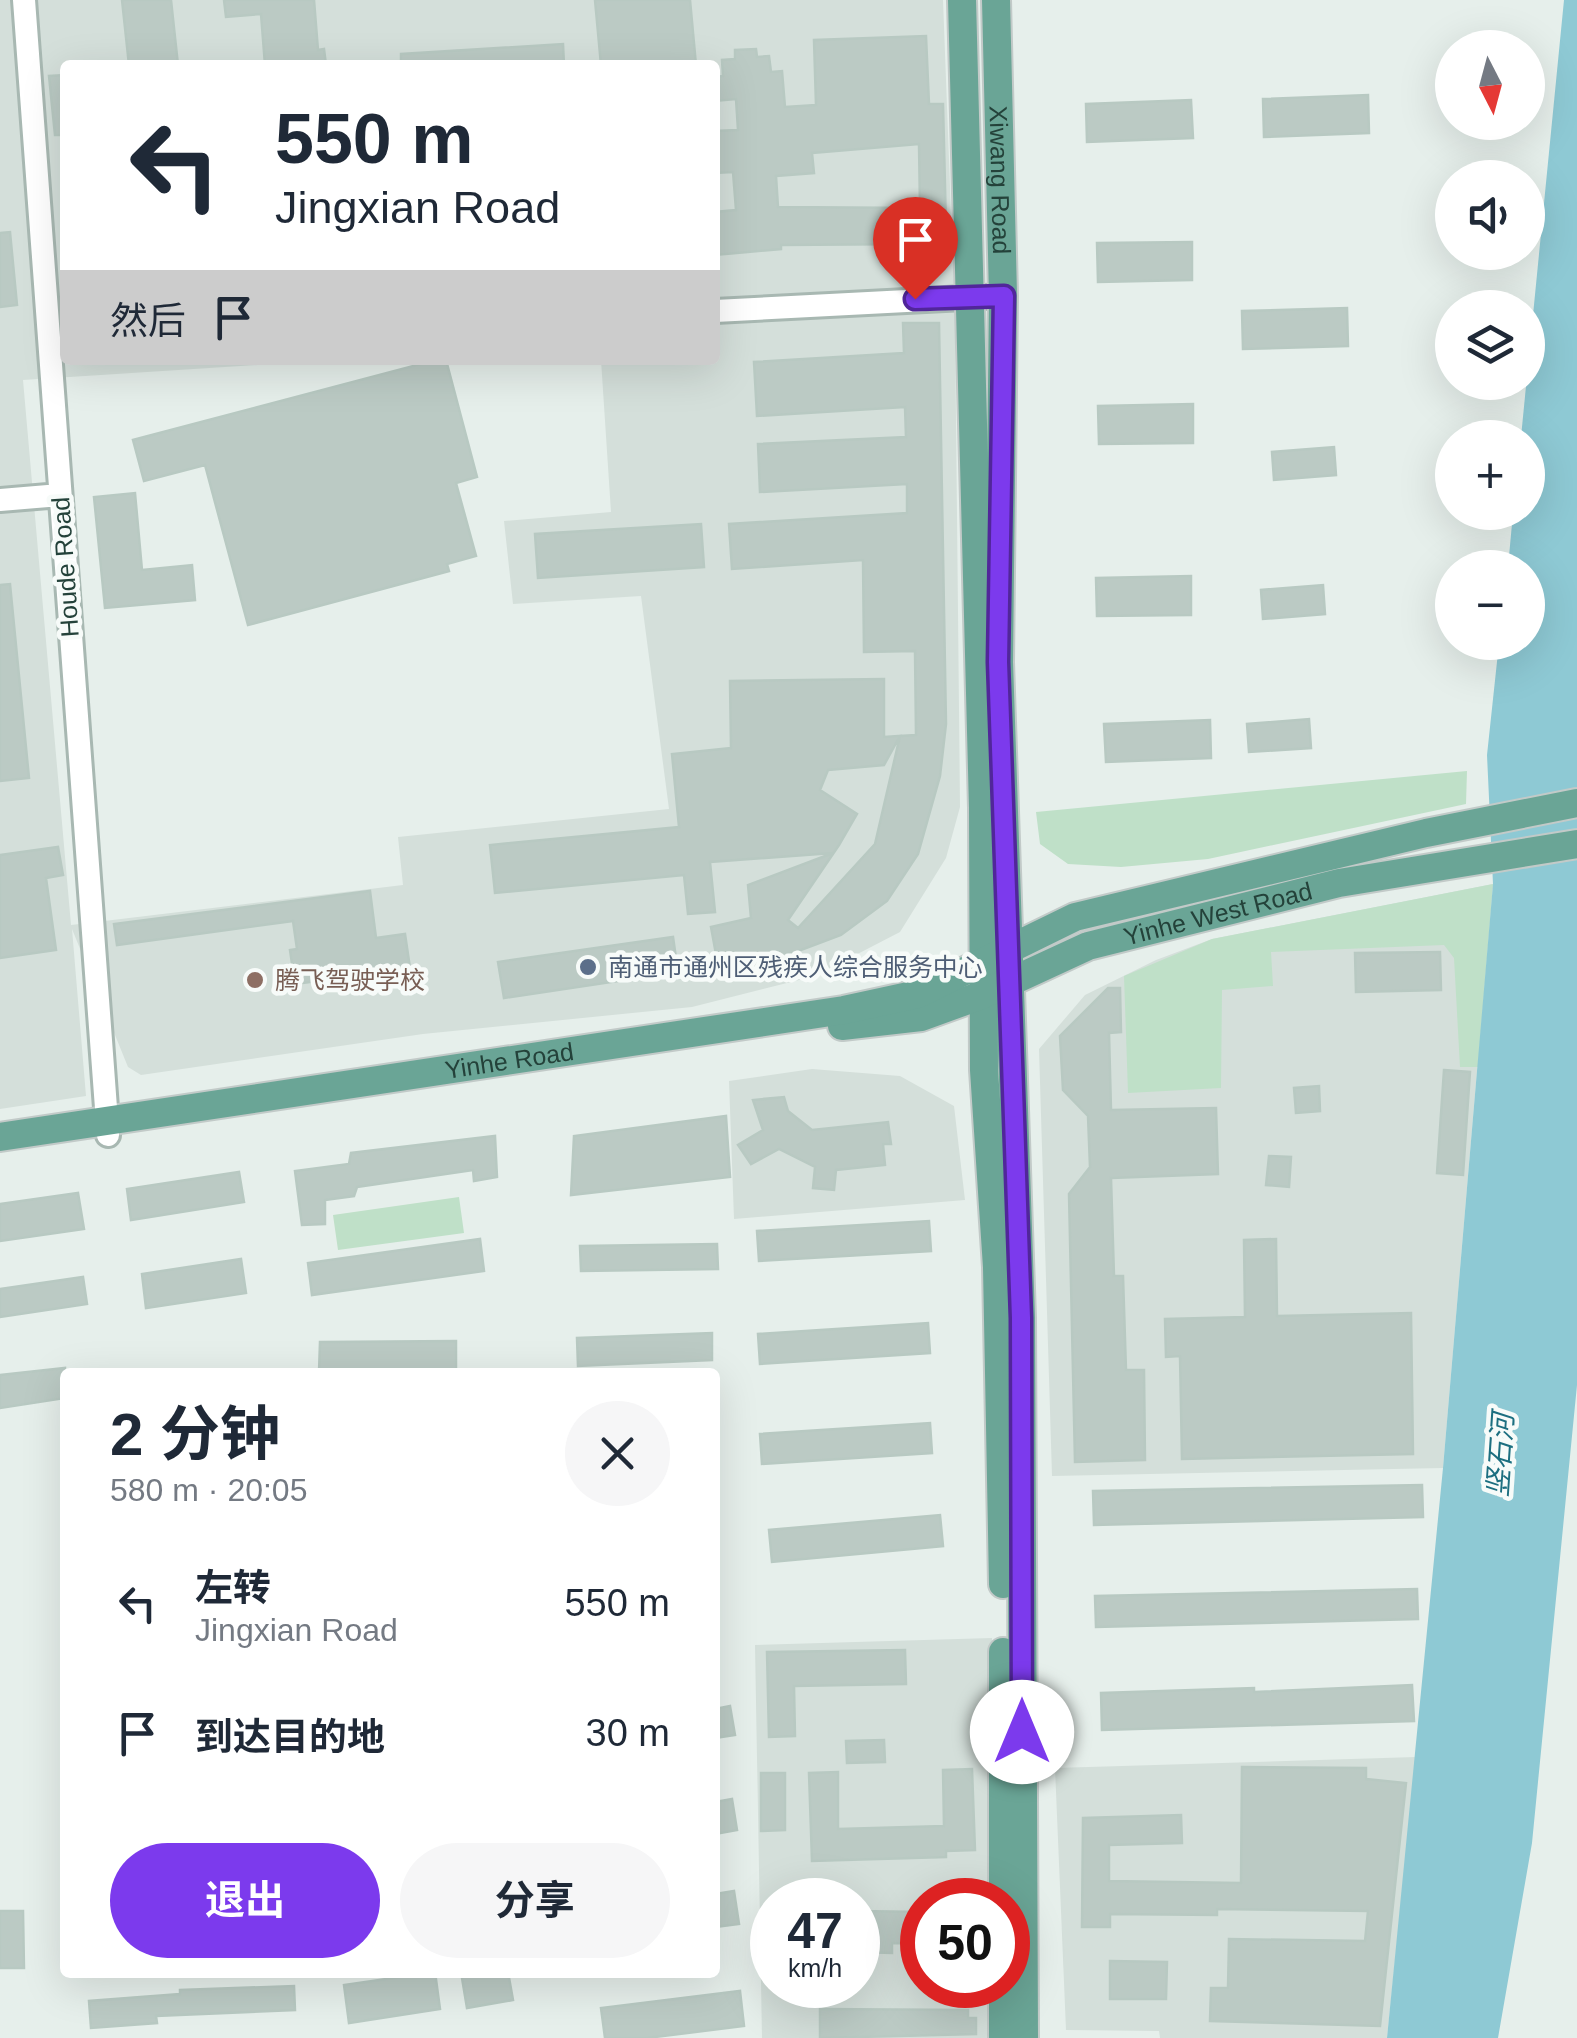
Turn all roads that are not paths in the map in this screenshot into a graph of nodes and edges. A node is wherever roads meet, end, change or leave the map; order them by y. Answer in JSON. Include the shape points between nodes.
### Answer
{"nodes":[{"id":1,"x":24,"y":0,"type":"edge"},
{"id":2,"x":962,"y":0,"type":"edge"},
{"id":3,"x":996,"y":0,"type":"edge"},
{"id":4,"x":972,"y":296,"type":"junction"},
{"id":5,"x":1004,"y":296,"type":"junction"},
{"id":6,"x":720,"y":312,"type":"edge"},
{"id":7,"x":57,"y":354,"type":"edge"},
{"id":8,"x":60,"y":495,"type":"junction"},
{"id":9,"x":0,"y":500,"type":"edge"},
{"id":10,"x":1577,"y":803,"type":"edge"},
{"id":11,"x":1577,"y":844,"type":"edge"},
{"id":12,"x":1009,"y":946,"type":"junction"},
{"id":13,"x":981,"y":960,"type":"junction"},
{"id":14,"x":1008,"y":982,"type":"junction"},
{"id":15,"x":982,"y":995,"type":"junction"},
{"id":16,"x":107,"y":1128,"type":"junction"},
{"id":17,"x":0,"y":1137,"type":"edge"},
{"id":18,"x":0,"y":1151,"type":"edge"},
{"id":19,"x":1003,"y":1878,"type":"edge"},
{"id":20,"x":1002,"y":2008,"type":"edge"},
{"id":21,"x":1002,"y":2038,"type":"edge"},
{"id":22,"x":1024,"y":2038,"type":"edge"}],
"edges":[{"from":1,"to":7,"type":"street","name":"Houde Road"},
{"from":2,"to":4,"type":"main road","name":"Xiwang Road"},
{"from":3,"to":5,"type":"main road","name":"Xiwang Road"},
{"from":4,"to":5,"type":"street"},
{"from":4,"to":6,"type":"street"},
{"from":4,"to":13,"type":"main road","name":"Xiwang Road"},
{"from":5,"to":12,"type":"main road","name":"Xiwang Road","via":[[998,662]]},
{"from":7,"to":8,"type":"street","name":"Houde Road"},
{"from":8,"to":9,"type":"street"},
{"from":8,"to":16,"type":"street","name":"Houde Road"},
{"from":10,"to":12,"type":"main road","name":"Yinhe West Road","via":[[1075,917]]},
{"from":11,"to":14,"type":"main road","name":"Yinhe West Road","via":[[1340,883],[1088,946]]},
{"from":12,"to":13,"type":"main road","name":"Yinhe Road"},
{"from":12,"to":14,"type":"main road","name":"Xiwang Road"},
{"from":13,"to":15,"type":"main road","name":"Xiwang Road"},
{"from":13,"to":16,"type":"main road","name":"Yinhe Road","via":[[918,994],[844,1010]]},
{"from":14,"to":15,"type":"main road","name":"Yinhe Road"},
{"from":14,"to":22,"type":"main road","name":"Xiwang Road","via":[[1021,1318]]},
{"from":15,"to":16,"type":"main road","name":"Yinhe Road","via":[[921,1017],[403,1094]]},
{"from":15,"to":19,"type":"main road","name":"Xiwang Road","via":[[997,1267]]},
{"from":16,"to":17,"type":"main road","name":"Yinhe Road"},
{"from":16,"to":18,"type":"main road","name":"Yinhe Road"},
{"from":20,"to":21,"type":"main road"}]}
